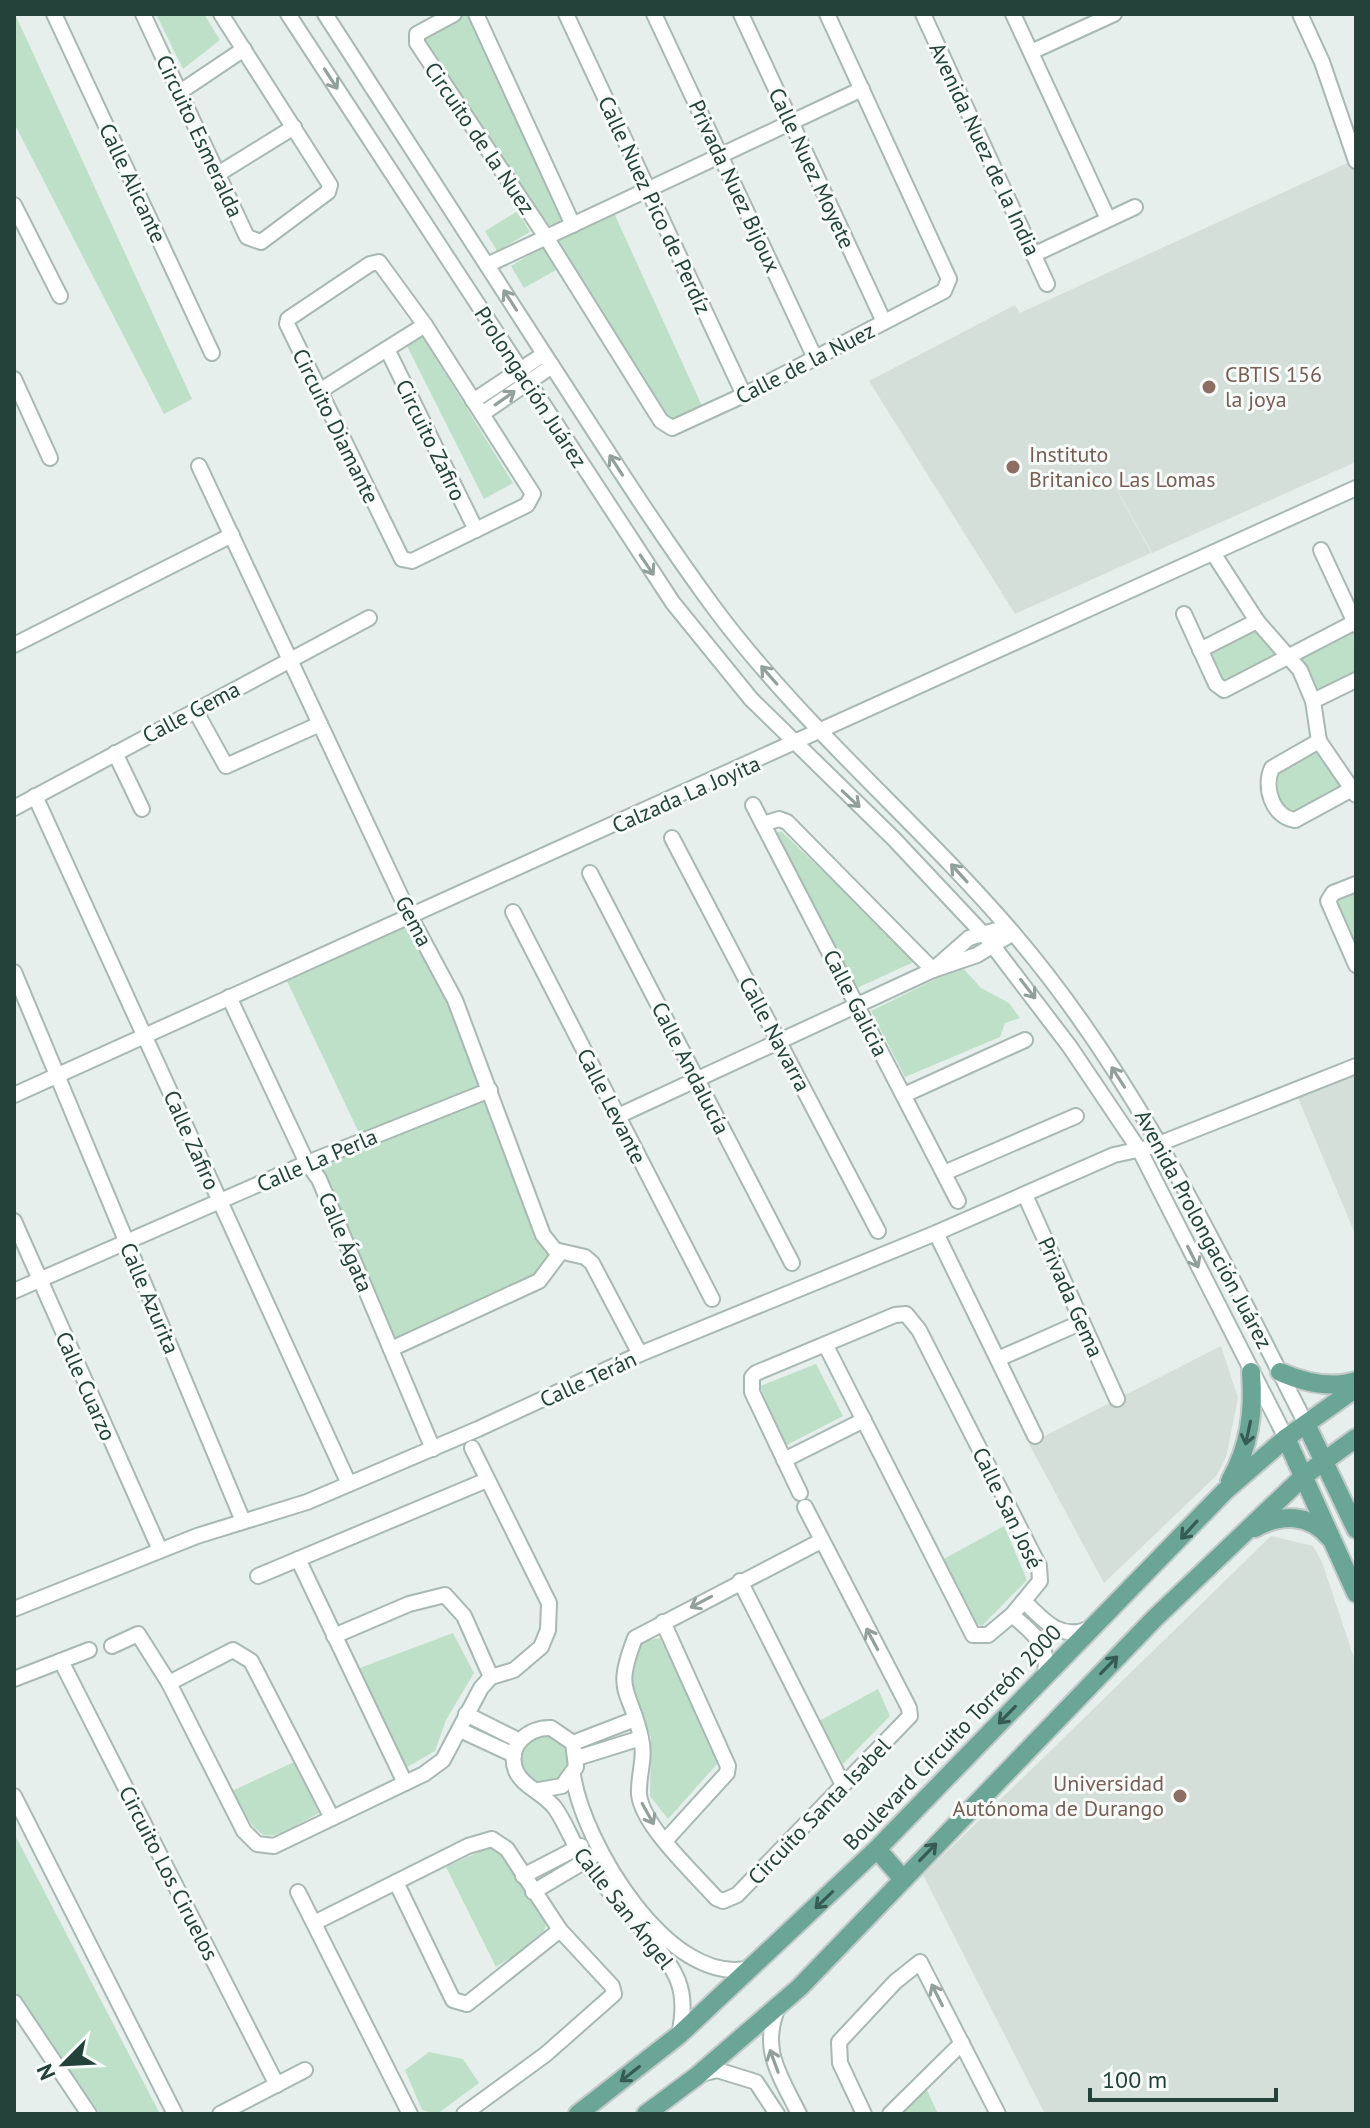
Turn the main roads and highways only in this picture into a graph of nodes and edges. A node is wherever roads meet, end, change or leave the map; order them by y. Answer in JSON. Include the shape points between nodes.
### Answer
{"nodes":[{"id":1,"x":1251,"y":1372,"type":"road end"},
{"id":2,"x":1280,"y":1372,"type":"road end"},
{"id":3,"x":1356,"y":1381,"type":"edge"},
{"id":4,"x":1356,"y":1388,"type":"edge"},
{"id":5,"x":1306,"y":1424,"type":"junction"},
{"id":6,"x":1286,"y":1438,"type":"junction"},
{"id":7,"x":1356,"y":1438,"type":"edge"},
{"id":8,"x":1323,"y":1461,"type":"junction"},
{"id":9,"x":1305,"y":1475,"type":"junction"},
{"id":10,"x":1225,"y":1491,"type":"junction"},
{"id":11,"x":1356,"y":1529,"type":"edge"},
{"id":12,"x":1236,"y":1539,"type":"junction"},
{"id":13,"x":1337,"y":1546,"type":"junction"},
{"id":14,"x":1356,"y":1593,"type":"edge"},
{"id":15,"x":877,"y":1849,"type":"junction"},
{"id":16,"x":902,"y":1878,"type":"junction"},
{"id":17,"x":578,"y":2114,"type":"edge"},
{"id":18,"x":646,"y":2114,"type":"edge"}],
"edges":[{"from":1,"to":10,"type":"main road","one_way":true,"via":[[1249,1434]]},
{"from":2,"to":3,"type":"main road","via":[[1300,1381]]},
{"from":4,"to":5,"type":"main road","name":"Boulevard Circuito Torreón 2000"},
{"from":5,"to":6,"type":"main road","name":"Boulevard Circuito Torreón 2000"},
{"from":5,"to":8,"type":"main road","name":"Avenida Prolongación Juárez"},
{"from":6,"to":9,"type":"main road","name":"Avenida Prolongación Juárez"},
{"from":6,"to":10,"type":"main road","name":"Boulevard Circuito Torreón 2000"},
{"from":7,"to":8,"type":"main road"},
{"from":8,"to":9,"type":"main road"},
{"from":8,"to":11,"type":"main road","name":"Avenida Prolongación Juárez"},
{"from":9,"to":12,"type":"main road"},
{"from":9,"to":13,"type":"main road","name":"Avenida Prolongación Juárez"},
{"from":10,"to":15,"type":"main road","name":"Boulevard Circuito Torreón 2000","one_way":true},
{"from":12,"to":13,"type":"main road","via":[[1266,1521],[1287,1517],[1317,1525]]},
{"from":16,"to":12,"type":"main road","one_way":true},
{"from":13,"to":14,"type":"main road","name":"Avenida Prolongación Juárez"},
{"from":15,"to":16,"type":"main road"},
{"from":15,"to":17,"type":"main road","name":"Boulevard Circuito Torreón 2000","one_way":true,"via":[[679,2035]]},
{"from":16,"to":18,"type":"main road","via":[[779,2006]]}]}
